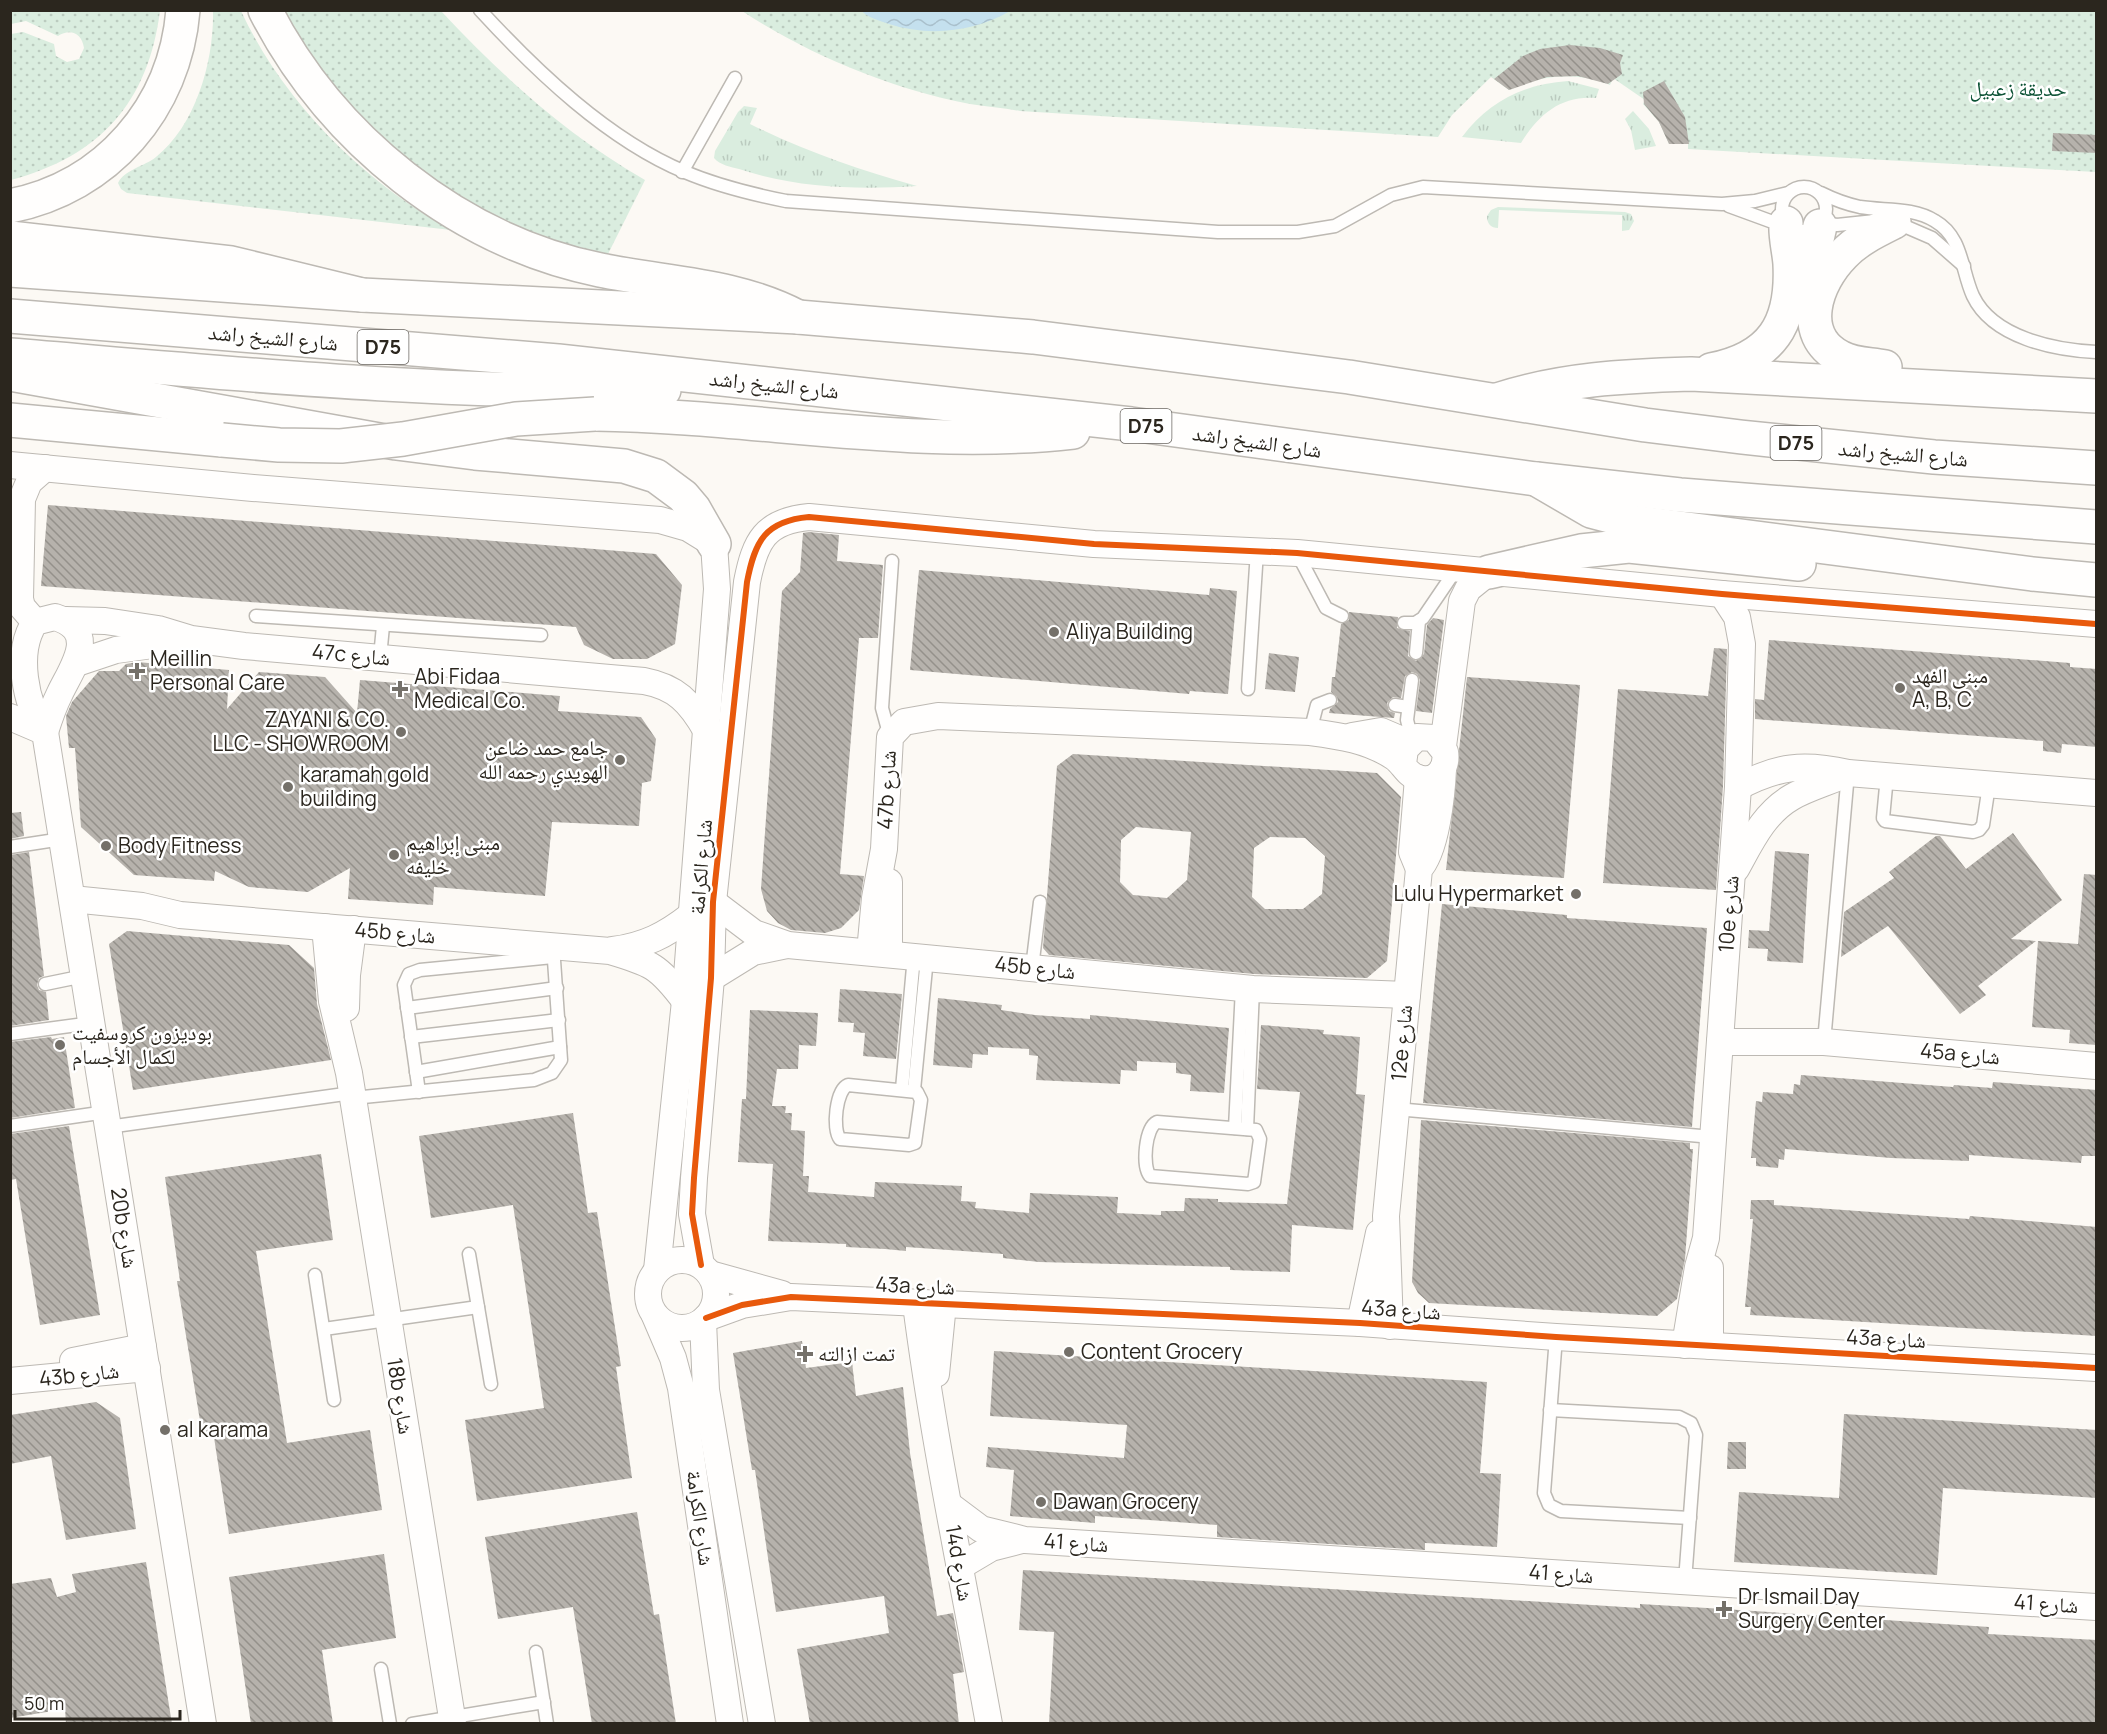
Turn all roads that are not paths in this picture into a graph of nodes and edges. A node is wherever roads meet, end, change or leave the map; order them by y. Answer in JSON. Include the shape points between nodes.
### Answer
{"nodes":[{"id":1,"x":183,"y":10,"type":"edge"},
{"id":2,"x":265,"y":10,"type":"edge"},
{"id":3,"x":480,"y":10,"type":"edge"},
{"id":4,"x":735,"y":78,"type":"dead end"},
{"id":5,"x":682,"y":172,"type":"junction"},
{"id":6,"x":1821,"y":193,"type":"junction"},
{"id":7,"x":1722,"y":204,"type":"junction"},
{"id":8,"x":10,"y":206,"type":"edge"},
{"id":9,"x":1787,"y":213,"type":"junction"},
{"id":10,"x":1894,"y":222,"type":"junction"},
{"id":11,"x":1821,"y":224,"type":"junction"},
{"id":12,"x":10,"y":238,"type":"edge"},
{"id":13,"x":1964,"y":266,"type":"junction"},
{"id":14,"x":10,"y":270,"type":"edge"},
{"id":15,"x":362,"y":296,"type":"junction"},
{"id":16,"x":10,"y":316,"type":"edge"},
{"id":17,"x":798,"y":317,"type":"junction"},
{"id":18,"x":1813,"y":320,"type":"junction"},
{"id":19,"x":2097,"y":352,"type":"edge"},
{"id":20,"x":10,"y":355,"type":"edge"},
{"id":21,"x":10,"y":374,"type":"edge"},
{"id":22,"x":1692,"y":374,"type":"junction"},
{"id":23,"x":755,"y":383,"type":"junction"},
{"id":24,"x":1924,"y":386,"type":"junction"},
{"id":25,"x":2097,"y":396,"type":"edge"},
{"id":26,"x":1497,"y":400,"type":"junction"},
{"id":27,"x":10,"y":420,"type":"edge"},
{"id":28,"x":1131,"y":424,"type":"junction"},
{"id":29,"x":10,"y":465,"type":"edge"},
{"id":30,"x":45,"y":468,"type":"junction"},
{"id":31,"x":2097,"y":468,"type":"edge"},
{"id":32,"x":1536,"y":479,"type":"junction"},
{"id":33,"x":2097,"y":527,"type":"edge"},
{"id":34,"x":714,"y":543,"type":"junction"},
{"id":35,"x":1257,"y":551,"type":"junction"},
{"id":36,"x":1297,"y":553,"type":"junction"},
{"id":37,"x":892,"y":561,"type":"dead end"},
{"id":38,"x":1457,"y":568,"type":"junction"},
{"id":39,"x":1489,"y":572,"type":"junction"},
{"id":40,"x":2032,"y":574,"type":"junction"},
{"id":41,"x":2097,"y":580,"type":"edge"},
{"id":42,"x":1722,"y":594,"type":"junction"},
{"id":43,"x":256,"y":616,"type":"dead end"},
{"id":44,"x":1342,"y":616,"type":"dead end"},
{"id":45,"x":66,"y":620,"type":"junction"},
{"id":46,"x":1419,"y":621,"type":"junction"},
{"id":47,"x":35,"y":622,"type":"junction"},
{"id":48,"x":1404,"y":623,"type":"dead end"},
{"id":49,"x":2097,"y":624,"type":"edge"},
{"id":50,"x":383,"y":626,"type":"junction"},
{"id":51,"x":541,"y":635,"type":"dead end"},
{"id":52,"x":191,"y":639,"type":"junction"},
{"id":53,"x":1416,"y":653,"type":"dead end"},
{"id":54,"x":380,"y":657,"type":"junction"},
{"id":55,"x":77,"y":663,"type":"junction"},
{"id":56,"x":18,"y":676,"type":"edge"},
{"id":57,"x":1412,"y":680,"type":"dead end"},
{"id":58,"x":1248,"y":689,"type":"dead end"},
{"id":59,"x":1330,"y":700,"type":"dead end"},
{"id":60,"x":14,"y":715,"type":"edge"},
{"id":61,"x":706,"y":730,"type":"junction"},
{"id":62,"x":45,"y":732,"type":"junction"},
{"id":63,"x":1310,"y":732,"type":"junction"},
{"id":64,"x":890,"y":737,"type":"junction"},
{"id":65,"x":1411,"y":756,"type":"junction"},
{"id":66,"x":1443,"y":758,"type":"junction"},
{"id":67,"x":1848,"y":773,"type":"junction"},
{"id":68,"x":1887,"y":776,"type":"junction"},
{"id":69,"x":1989,"y":784,"type":"junction"},
{"id":70,"x":1738,"y":787,"type":"junction"},
{"id":71,"x":2097,"y":794,"type":"edge"},
{"id":72,"x":62,"y":839,"type":"junction"},
{"id":73,"x":10,"y":847,"type":"edge"},
{"id":74,"x":1419,"y":869,"type":"junction"},
{"id":75,"x":1725,"y":897,"type":"junction"},
{"id":76,"x":713,"y":902,"type":"junction"},
{"id":77,"x":1040,"y":902,"type":"dead end"},
{"id":78,"x":74,"y":910,"type":"junction"},
{"id":79,"x":690,"y":916,"type":"junction"},
{"id":80,"x":325,"y":927,"type":"junction"},
{"id":81,"x":353,"y":929,"type":"junction"},
{"id":82,"x":788,"y":945,"type":"junction"},
{"id":83,"x":554,"y":951,"type":"junction"},
{"id":84,"x":610,"y":951,"type":"junction"},
{"id":85,"x":900,"y":955,"type":"junction"},
{"id":86,"x":1032,"y":968,"type":"junction"},
{"id":87,"x":84,"y":976,"type":"junction"},
{"id":88,"x":711,"y":978,"type":"junction"},
{"id":89,"x":45,"y":984,"type":"dead end"},
{"id":90,"x":557,"y":988,"type":"junction"},
{"id":91,"x":1248,"y":988,"type":"junction"},
{"id":92,"x":685,"y":1001,"type":"junction"},
{"id":93,"x":1406,"y":1004,"type":"junction"},
{"id":94,"x":407,"y":1008,"type":"junction"},
{"id":95,"x":559,"y":1020,"type":"junction"},
{"id":96,"x":92,"y":1023,"type":"junction"},
{"id":97,"x":1721,"y":1030,"type":"junction"},
{"id":98,"x":10,"y":1035,"type":"edge"},
{"id":99,"x":411,"y":1037,"type":"junction"},
{"id":100,"x":1824,"y":1042,"type":"junction"},
{"id":101,"x":560,"y":1047,"type":"junction"},
{"id":102,"x":2097,"y":1066,"type":"edge"},
{"id":103,"x":416,"y":1072,"type":"junction"},
{"id":104,"x":351,"y":1086,"type":"junction"},
{"id":105,"x":908,"y":1090,"type":"junction"},
{"id":106,"x":419,"y":1092,"type":"junction"},
{"id":107,"x":1396,"y":1109,"type":"junction"},
{"id":108,"x":107,"y":1120,"type":"junction"},
{"id":109,"x":10,"y":1126,"type":"edge"},
{"id":110,"x":1241,"y":1128,"type":"junction"},
{"id":111,"x":1712,"y":1137,"type":"junction"},
{"id":112,"x":1386,"y":1216,"type":"junction"},
{"id":113,"x":469,"y":1254,"type":"dead end"},
{"id":114,"x":705,"y":1269,"type":"junction"},
{"id":115,"x":657,"y":1270,"type":"junction"},
{"id":116,"x":315,"y":1275,"type":"dead end"},
{"id":117,"x":791,"y":1297,"type":"junction"},
{"id":118,"x":916,"y":1304,"type":"junction"},
{"id":119,"x":943,"y":1304,"type":"junction"},
{"id":120,"x":478,"y":1307,"type":"junction"},
{"id":121,"x":655,"y":1316,"type":"junction"},
{"id":122,"x":388,"y":1320,"type":"junction"},
{"id":123,"x":704,"y":1320,"type":"junction"},
{"id":124,"x":1360,"y":1323,"type":"junction"},
{"id":125,"x":1390,"y":1326,"type":"junction"},
{"id":126,"x":324,"y":1329,"type":"junction"},
{"id":127,"x":1556,"y":1338,"type":"junction"},
{"id":128,"x":1698,"y":1346,"type":"junction"},
{"id":129,"x":145,"y":1358,"type":"junction"},
{"id":130,"x":2097,"y":1368,"type":"edge"},
{"id":131,"x":10,"y":1375,"type":"edge"},
{"id":132,"x":10,"y":1381,"type":"edge"},
{"id":133,"x":491,"y":1384,"type":"dead end"},
{"id":134,"x":334,"y":1400,"type":"dead end"},
{"id":135,"x":932,"y":1401,"type":"junction"},
{"id":136,"x":1550,"y":1410,"type":"junction"},
{"id":137,"x":949,"y":1505,"type":"junction"},
{"id":138,"x":1690,"y":1518,"type":"junction"},
{"id":139,"x":1025,"y":1540,"type":"junction"},
{"id":140,"x":959,"y":1567,"type":"junction"},
{"id":141,"x":1685,"y":1581,"type":"junction"},
{"id":142,"x":2097,"y":1607,"type":"edge"},
{"id":143,"x":536,"y":1652,"type":"dead end"},
{"id":144,"x":381,"y":1669,"type":"dead end"},
{"id":145,"x":544,"y":1702,"type":"junction"},
{"id":146,"x":452,"y":1720,"type":"edge"},
{"id":147,"x":991,"y":1721,"type":"edge"},
{"id":148,"x":203,"y":1724,"type":"edge"},
{"id":149,"x":390,"y":1724,"type":"edge"},
{"id":150,"x":411,"y":1724,"type":"edge"},
{"id":151,"x":547,"y":1724,"type":"edge"},
{"id":152,"x":730,"y":1724,"type":"edge"},
{"id":153,"x":762,"y":1724,"type":"edge"}],
"edges":[{"from":1,"to":8,"type":"main road","via":[[168,78],[133,136],[74,184]]},
{"from":2,"to":17,"type":"main road","via":[[314,85],[366,144],[421,190],[482,228],[565,261],[640,278],[739,292]]},
{"from":3,"to":5,"type":"lane","via":[[586,111]]},
{"from":4,"to":5,"type":"lane"},
{"from":5,"to":7,"type":"lane","via":[[745,193],[797,203],[1218,232],[1314,231],[1355,217],[1392,195],[1423,187]]},
{"from":6,"to":9,"type":"lane","via":[[1808,187],[1794,189]]},
{"from":6,"to":11,"type":"lane","via":[[1827,213]]},
{"from":6,"to":13,"type":"lane","via":[[1857,206],[1911,212],[1936,221],[1953,239]]},
{"from":7,"to":9,"type":"lane","via":[[1755,201]]},
{"from":7,"to":9,"type":"lane","via":[[1770,221]]},
{"from":9,"to":11,"type":"lane","via":[[1803,232]]},
{"from":9,"to":22,"type":"main road","via":[[1790,293],[1783,322],[1773,338],[1751,356],[1724,368]]},
{"from":10,"to":11,"type":"lane"},
{"from":10,"to":13,"type":"lane","via":[[1932,238]]},
{"from":10,"to":18,"type":"main road","via":[[1857,243],[1833,266]]},
{"from":11,"to":18,"type":"main road","via":[[1807,283]]},
{"from":12,"to":15,"type":"main road","via":[[231,263]]},
{"from":13,"to":19,"type":"lane","via":[[1974,297],[2010,331],[2057,349]]},
{"from":14,"to":15,"type":"main road"},
{"from":15,"to":17,"type":"main road","name":"شارع الشيخ راشد","number":"D75"},
{"from":16,"to":23,"type":"main road","name":"شارع الشيخ راشد","number":"D75","via":[[558,361]]},
{"from":17,"to":26,"type":"main road","name":"شارع الشيخ راشد","number":"D75","via":[[1189,355]]},
{"from":18,"to":24,"type":"main road","via":[[1819,336],[1833,353],[1861,364],[1896,369]]},
{"from":20,"to":23,"type":"main road","via":[[316,380],[503,390],[668,390]]},
{"from":21,"to":34,"type":"main road","via":[[396,443],[633,468],[656,476],[683,496]]},
{"from":22,"to":24,"type":"main road","name":"شارع الشيخ راشد","number":"D75"},
{"from":22,"to":26,"type":"main road","name":"شارع الشيخ راشد","number":"D75","via":[[1576,381],[1536,387]]},
{"from":23,"to":28,"type":"main road","name":"شارع الشيخ راشد","number":"D75"},
{"from":24,"to":25,"type":"main road","name":"شارع الشيخ راشد","number":"D75"},
{"from":26,"to":31,"type":"main road","name":"شارع الشيخ راشد","number":"D75","via":[[1741,437],[1923,456]]},
{"from":27,"to":28,"type":"main road","bridge":true,"via":[[279,446],[341,446],[516,419],[595,414],[990,437],[1061,434]]},
{"from":28,"to":32,"type":"main road","name":"شارع الشيخ راشد","number":"D75"},
{"from":29,"to":30,"type":"street"},
{"from":30,"to":34,"type":"street","via":[[660,520],[688,528]]},
{"from":30,"to":47,"type":"street","via":[[29,482],[22,500],[20,599]]},
{"from":32,"to":33,"type":"main road","name":"شارع الشيخ راشد","number":"D75","via":[[1680,495]]},
{"from":32,"to":40,"type":"main road","name":"شارع الشيخ راشد","number":"D75","via":[[1572,502],[1612,518]]},
{"from":34,"to":61,"type":"street","name":"شارع الكرامة","via":[[717,589]]},
{"from":35,"to":36,"type":"street"},
{"from":35,"to":58,"type":"lane"},
{"from":35,"to":76,"type":"street","name":"شارع الكرامة","via":[[1094,544],[809,517],[782,522],[759,540],[747,582]]},
{"from":36,"to":38,"type":"street"},
{"from":36,"to":44,"type":"lane","via":[[1326,608]]},
{"from":37,"to":64,"type":"lane","via":[[882,708]]},
{"from":38,"to":39,"type":"street"},
{"from":38,"to":46,"type":"lane"},
{"from":39,"to":40,"type":"main road","via":[[1581,551],[1629,546],[1979,582]]},
{"from":39,"to":42,"type":"street"},
{"from":39,"to":66,"type":"street","name":"12e شارع","via":[[1468,589],[1462,601]]},
{"from":40,"to":41,"type":"main road","name":"شارع الشيخ راشد","number":"D75"},
{"from":42,"to":49,"type":"street"},
{"from":42,"to":70,"type":"street","name":"10e شارع","via":[[1737,617],[1742,637]]},
{"from":43,"to":50,"type":"lane"},
{"from":45,"to":47,"type":"street","name":"47c شارع","via":[[55,617]]},
{"from":45,"to":52,"type":"street","name":"47c شارع","via":[[158,629]]},
{"from":45,"to":55,"type":"street","via":[[77,633]]},
{"from":46,"to":48,"type":"lane"},
{"from":46,"to":53,"type":"lane"},
{"from":47,"to":56,"type":"street"},
{"from":50,"to":51,"type":"lane"},
{"from":50,"to":54,"type":"lane"},
{"from":52,"to":54,"type":"street","name":"47c شارع"},
{"from":52,"to":55,"type":"street","name":"47c شارع","via":[[117,650]]},
{"from":54,"to":61,"type":"street","name":"47c شارع","via":[[663,684],[681,696]]},
{"from":55,"to":62,"type":"street","via":[[60,692]]},
{"from":56,"to":62,"type":"street"},
{"from":57,"to":65,"type":"lane","via":[[1402,706]]},
{"from":59,"to":63,"type":"lane","via":[[1317,705]]},
{"from":60,"to":62,"type":"street"},
{"from":61,"to":79,"type":"street","name":"شارع الكرامة"},
{"from":62,"to":72,"type":"street","name":"20b شارع"},
{"from":63,"to":64,"type":"street","name":"47b شارع","via":[[938,716],[904,722]]},
{"from":63,"to":65,"type":"street","name":"47b شارع","via":[[1349,736]]},
{"from":64,"to":85,"type":"street","name":"47b شارع","via":[[884,849]]},
{"from":65,"to":66,"type":"street","via":[[1429,736]]},
{"from":65,"to":66,"type":"street","via":[[1432,778]]},
{"from":65,"to":74,"type":"street","name":"12e شارع","via":[[1412,852]]},
{"from":66,"to":74,"type":"street","name":"12e شارع","via":[[1440,801],[1429,851]]},
{"from":67,"to":68,"type":"street"},
{"from":67,"to":70,"type":"street","via":[[1808,766],[1788,768],[1769,772]]},
{"from":67,"to":75,"type":"street","via":[[1792,796],[1775,809],[1761,825]]},
{"from":67,"to":100,"type":"lane"},
{"from":68,"to":69,"type":"street"},
{"from":68,"to":69,"type":"lane","via":[[1885,821],[1973,832],[1983,825]]},
{"from":69,"to":71,"type":"street"},
{"from":70,"to":75,"type":"street","name":"10e شارع"},
{"from":72,"to":73,"type":"lane"},
{"from":72,"to":78,"type":"street","name":"20b شارع"},
{"from":74,"to":93,"type":"street","name":"12e شارع"},
{"from":75,"to":97,"type":"street","name":"10e شارع"},
{"from":76,"to":82,"type":"street","name":"45b شارع","via":[[754,933]]},
{"from":76,"to":88,"type":"street","name":"شارع الكرامة"},
{"from":77,"to":86,"type":"lane"},
{"from":78,"to":80,"type":"street","name":"45b شارع","via":[[142,906],[180,915]]},
{"from":78,"to":87,"type":"street","name":"20b شارع"},
{"from":79,"to":84,"type":"street","name":"45b شارع","via":[[644,945]]},
{"from":79,"to":92,"type":"street","name":"شارع الكرامة"},
{"from":80,"to":81,"type":"street","name":"45b شارع"},
{"from":80,"to":104,"type":"street","name":"18b شارع","via":[[332,1001]]},
{"from":81,"to":83,"type":"street","name":"45b شارع"},
{"from":81,"to":104,"type":"street","name":"18b شارع","via":[[346,991]]},
{"from":82,"to":85,"type":"street","name":"45b شارع"},
{"from":82,"to":88,"type":"street","name":"45b شارع","via":[[753,952]]},
{"from":83,"to":84,"type":"street","name":"45b شارع"},
{"from":83,"to":90,"type":"lane"},
{"from":83,"to":94,"type":"lane","via":[[414,971],[405,979]]},
{"from":84,"to":92,"type":"street","name":"45b شارع","via":[[661,970]]},
{"from":85,"to":86,"type":"street","name":"45b شارع"},
{"from":85,"to":105,"type":"lane"},
{"from":86,"to":91,"type":"street","name":"45b شارع"},
{"from":87,"to":89,"type":"lane"},
{"from":87,"to":96,"type":"street","name":"20b شارع"},
{"from":88,"to":114,"type":"street","name":"شارع الكرامة","via":[[692,1214]]},
{"from":90,"to":94,"type":"lane"},
{"from":90,"to":95,"type":"lane"},
{"from":91,"to":93,"type":"street","name":"45b شارع"},
{"from":91,"to":110,"type":"lane"},
{"from":92,"to":115,"type":"street","name":"شارع الكرامة"},
{"from":93,"to":107,"type":"street","name":"12e شارع"},
{"from":94,"to":99,"type":"lane"},
{"from":95,"to":99,"type":"lane"},
{"from":95,"to":101,"type":"lane"},
{"from":96,"to":98,"type":"lane"},
{"from":96,"to":108,"type":"street","name":"20b شارع"},
{"from":97,"to":100,"type":"street","name":"45a شارع"},
{"from":97,"to":111,"type":"street","name":"10e شارع"},
{"from":99,"to":103,"type":"lane"},
{"from":100,"to":102,"type":"street","name":"45a شارع"},
{"from":101,"to":103,"type":"lane"},
{"from":101,"to":106,"type":"lane","via":[[559,1065],[543,1078]]},
{"from":103,"to":106,"type":"lane"},
{"from":104,"to":106,"type":"lane"},
{"from":104,"to":108,"type":"lane"},
{"from":104,"to":122,"type":"street","name":"18b شارع"},
{"from":105,"to":105,"type":"lane","via":[[848,1085],[842,1088],[838,1095],[838,1136],[915,1143],[921,1097]]},
{"from":107,"to":111,"type":"lane"},
{"from":107,"to":112,"type":"street","name":"12e شارع"},
{"from":108,"to":109,"type":"lane"},
{"from":108,"to":129,"type":"street","name":"20b شارع"},
{"from":110,"to":110,"type":"lane","via":[[1154,1124],[1147,1132],[1147,1173],[1153,1177],[1251,1183],[1256,1176],[1260,1136],[1257,1130]]},
{"from":111,"to":128,"type":"street","name":"10e شارع","via":[[1706,1238],[1698,1267]]},
{"from":112,"to":124,"type":"street","name":"12e شارع"},
{"from":112,"to":125,"type":"street","name":"12e شارع"},
{"from":113,"to":120,"type":"lane"},
{"from":114,"to":115,"type":"street","via":[[678,1260]]},
{"from":114,"to":117,"type":"street","name":"43a شارع"},
{"from":114,"to":123,"type":"street","via":[[715,1284],[716,1296]]},
{"from":115,"to":121,"type":"street","via":[[651,1278],[648,1297]]},
{"from":116,"to":126,"type":"lane"},
{"from":117,"to":118,"type":"street","name":"43a شارع"},
{"from":117,"to":123,"type":"street","name":"43a شارع","via":[[742,1305]]},
{"from":118,"to":119,"type":"street","name":"43a شارع"},
{"from":118,"to":135,"type":"street","name":"14d شارع"},
{"from":119,"to":124,"type":"street","name":"43a شارع"},
{"from":119,"to":135,"type":"street","name":"14d شارع"},
{"from":120,"to":122,"type":"lane"},
{"from":120,"to":133,"type":"lane"},
{"from":121,"to":123,"type":"street","via":[[672,1327],[693,1326]]},
{"from":121,"to":152,"type":"street","name":"شارع الكرامة","via":[[674,1358],[681,1388]]},
{"from":122,"to":126,"type":"lane"},
{"from":122,"to":146,"type":"street","name":"18b شارع"},
{"from":123,"to":153,"type":"street","name":"شارع الكرامة","via":[[704,1372]]},
{"from":124,"to":125,"type":"street","name":"43a شارع"},
{"from":125,"to":127,"type":"street","name":"43a شارع"},
{"from":126,"to":134,"type":"lane"},
{"from":127,"to":128,"type":"street","name":"43a شارع"},
{"from":127,"to":136,"type":"lane"},
{"from":128,"to":130,"type":"street","name":"43a شارع"},
{"from":129,"to":131,"type":"street","name":"43b شارع"},
{"from":129,"to":132,"type":"street","name":"43b شارع"},
{"from":129,"to":148,"type":"street","name":"20b شارع"},
{"from":135,"to":137,"type":"street","name":"14d شارع"},
{"from":136,"to":138,"type":"lane","via":[[1544,1493],[1549,1505],[1560,1511]]},
{"from":136,"to":138,"type":"lane","via":[[1686,1418],[1696,1435]]},
{"from":137,"to":139,"type":"street","name":"شارع 41","via":[[981,1528]]},
{"from":137,"to":140,"type":"street","name":"14d شارع"},
{"from":138,"to":141,"type":"lane"},
{"from":139,"to":140,"type":"street","name":"شارع 41","via":[[991,1548]]},
{"from":139,"to":141,"type":"street","name":"شارع 41"},
{"from":140,"to":147,"type":"street","name":"14d شارع"},
{"from":141,"to":142,"type":"street","name":"شارع 41"},
{"from":143,"to":145,"type":"lane"},
{"from":144,"to":149,"type":"lane"},
{"from":145,"to":146,"type":"lane"},
{"from":145,"to":151,"type":"lane"},
{"from":146,"to":150,"type":"lane"}]}
